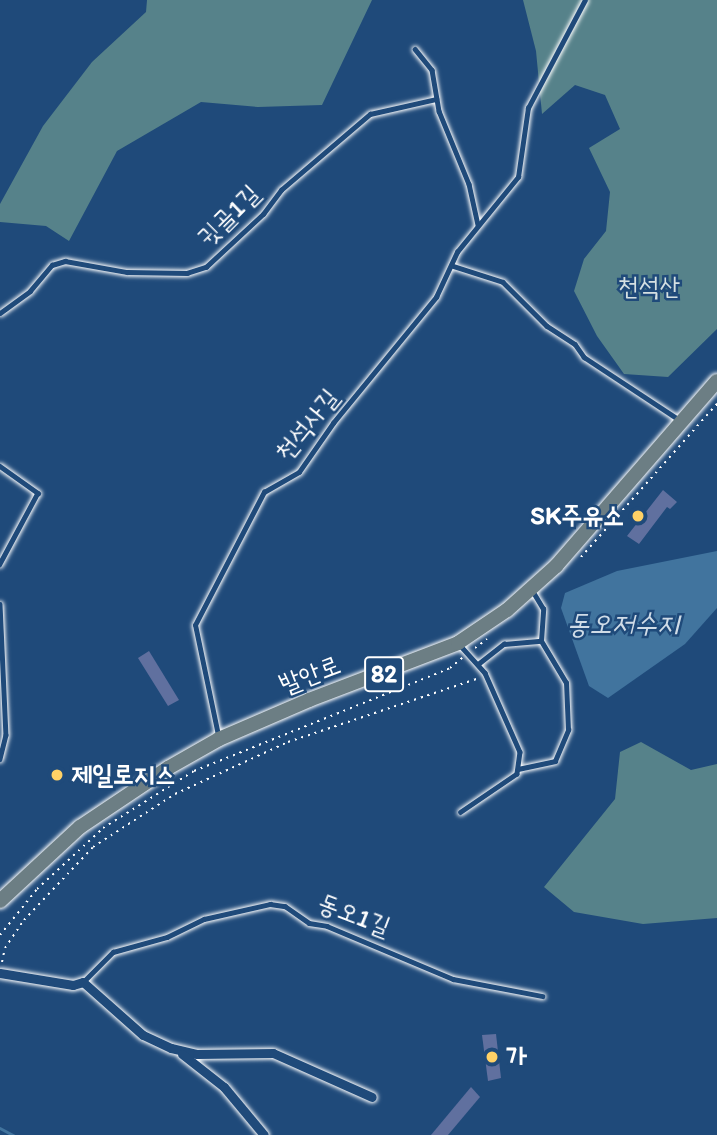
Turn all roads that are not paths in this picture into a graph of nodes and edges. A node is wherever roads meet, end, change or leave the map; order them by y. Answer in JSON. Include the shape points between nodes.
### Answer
{"nodes":[{"id":1,"x":586,"y":0,"type":"edge"},
{"id":2,"x":415,"y":49,"type":"dead end"},
{"id":3,"x":436,"y":99,"type":"junction"},
{"id":4,"x":478,"y":225,"type":"junction"},
{"id":5,"x":453,"y":266,"type":"junction"},
{"id":6,"x":0,"y":313,"type":"edge"},
{"id":7,"x":717,"y":381,"type":"edge"},
{"id":8,"x":681,"y":422,"type":"junction"},
{"id":9,"x":0,"y":466,"type":"edge"},
{"id":10,"x":0,"y":564,"type":"edge"},
{"id":11,"x":532,"y":591,"type":"junction"},
{"id":12,"x":0,"y":604,"type":"edge"},
{"id":13,"x":541,"y":641,"type":"junction"},
{"id":14,"x":458,"y":643,"type":"junction"},
{"id":15,"x":478,"y":664,"type":"junction"},
{"id":16,"x":219,"y":739,"type":"junction"},
{"id":17,"x":0,"y":759,"type":"edge"},
{"id":18,"x":518,"y":769,"type":"junction"},
{"id":19,"x":461,"y":812,"type":"dead end"},
{"id":20,"x":0,"y":901,"type":"edge"},
{"id":21,"x":1,"y":973,"type":"edge"},
{"id":22,"x":83,"y":982,"type":"junction"},
{"id":23,"x":542,"y":996,"type":"dead end"},
{"id":24,"x":171,"y":1048,"type":"junction"},
{"id":25,"x":372,"y":1097,"type":"dead end"},
{"id":26,"x":264,"y":1135,"type":"edge"}],
"edges":[{"from":1,"to":4,"type":"lane","name":"천석사길","via":[[528,108],[518,177]]},
{"from":2,"to":3,"type":"lane","via":[[432,70]]},
{"from":3,"to":4,"type":"lane","via":[[469,184]]},
{"from":3,"to":6,"type":"lane","name":"귓골1길","via":[[370,114],[281,190],[263,214],[205,267],[187,273],[127,272],[65,261],[52,265]]},
{"from":4,"to":5,"type":"lane","name":"천석사길","via":[[457,252]]},
{"from":5,"to":8,"type":"lane","via":[[503,282],[584,357]]},
{"from":5,"to":16,"type":"lane","name":"천석사길","via":[[436,297],[332,423],[299,472],[264,492],[195,625]]},
{"from":7,"to":8,"type":"main road","name":"발안로","number":"82"},
{"from":8,"to":11,"type":"main road","name":"발안로","number":"82"},
{"from":9,"to":10,"type":"lane","via":[[38,493]]},
{"from":11,"to":13,"type":"lane","via":[[543,610]]},
{"from":11,"to":14,"type":"main road","name":"발안로","number":"82"},
{"from":12,"to":17,"type":"lane","via":[[6,735]]},
{"from":13,"to":15,"type":"lane","via":[[504,643]]},
{"from":13,"to":18,"type":"lane","via":[[566,683],[568,730],[555,761]]},
{"from":14,"to":15,"type":"lane"},
{"from":14,"to":16,"type":"main road","name":"발안로","number":"82"},
{"from":15,"to":18,"type":"lane","via":[[520,751]]},
{"from":16,"to":20,"type":"main road","name":"발안로","number":"82","via":[[80,827]]},
{"from":18,"to":19,"type":"lane"},
{"from":21,"to":22,"type":"street","via":[[72,985]]},
{"from":22,"to":23,"type":"lane","name":"동오1길","via":[[113,952],[167,937],[204,919],[270,904],[285,906],[309,923],[327,926],[453,979]]},
{"from":22,"to":24,"type":"street","via":[[143,1034]]},
{"from":24,"to":25,"type":"street","via":[[197,1054],[273,1054]]},
{"from":24,"to":26,"type":"street","via":[[197,1061]]}]}
